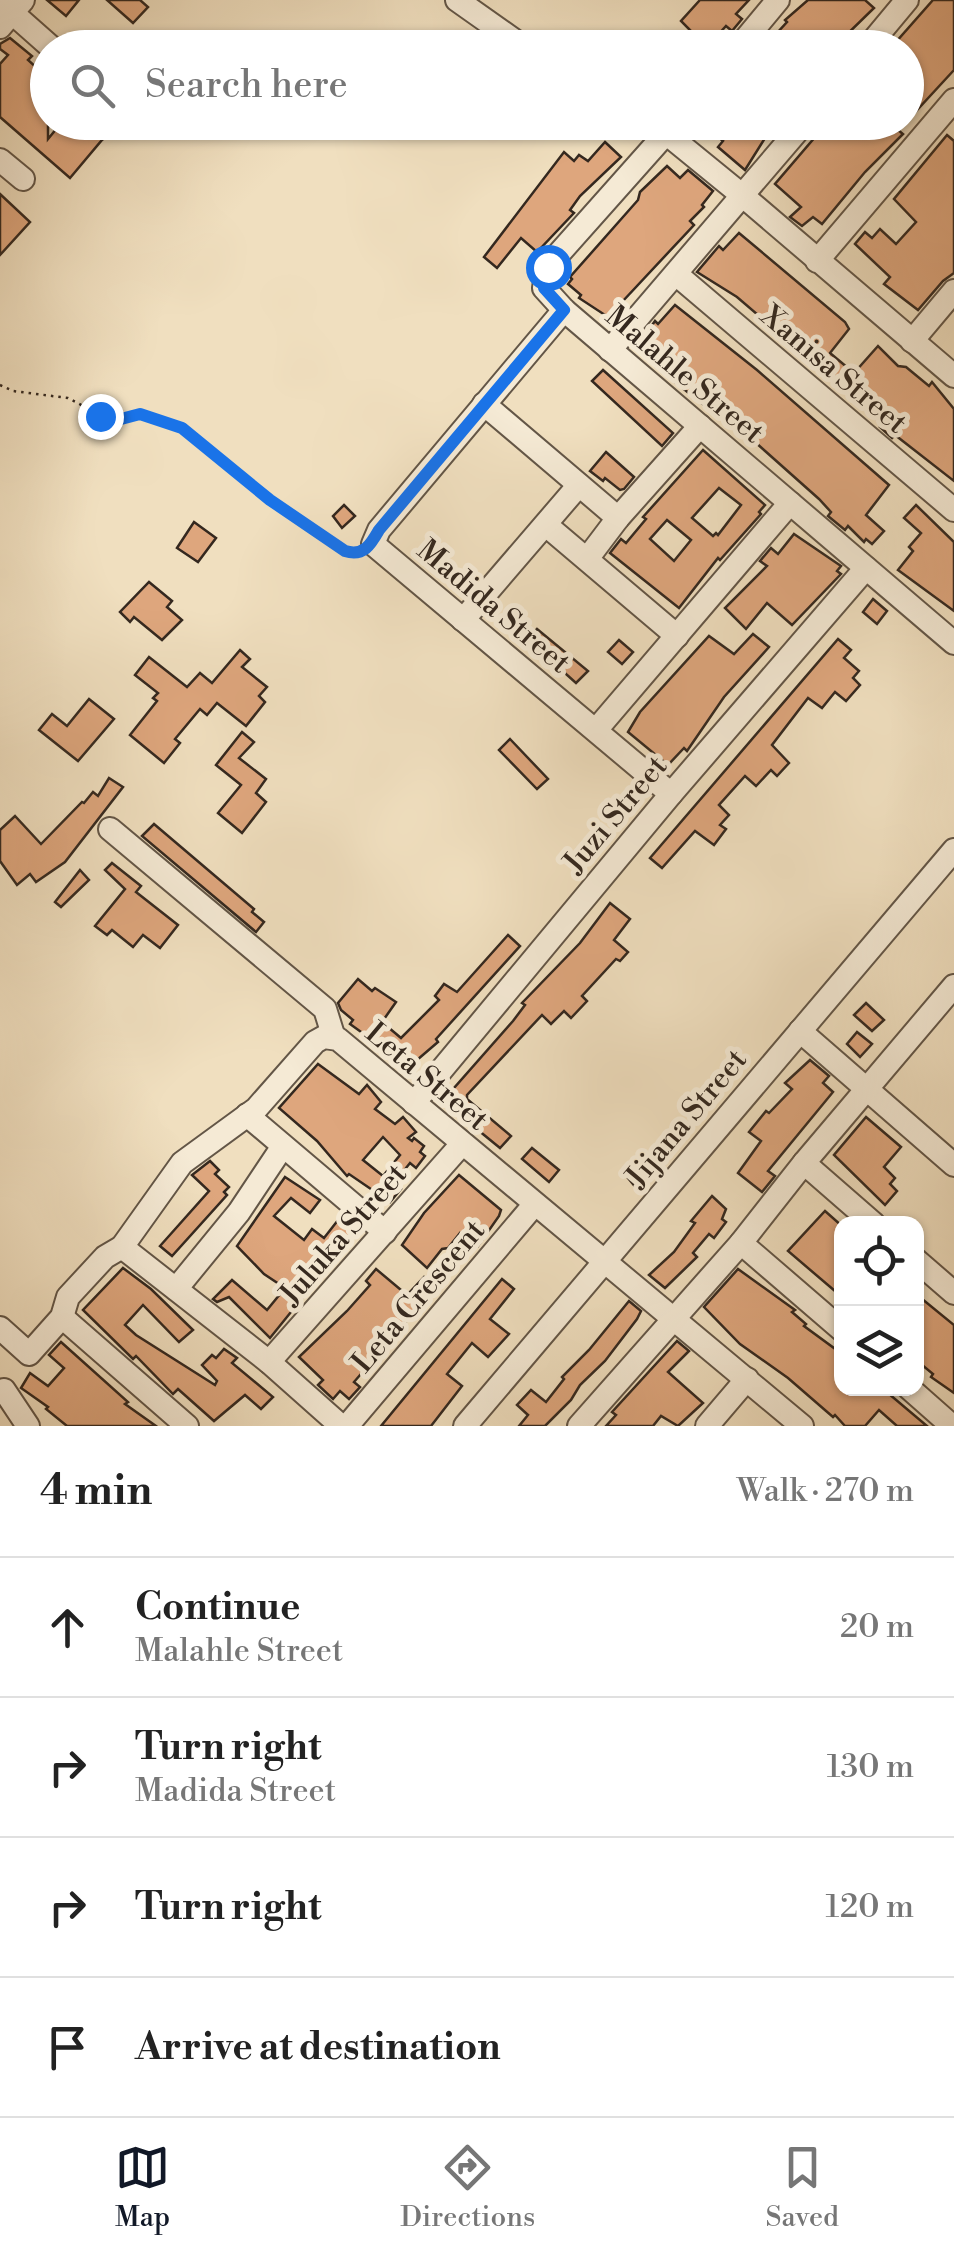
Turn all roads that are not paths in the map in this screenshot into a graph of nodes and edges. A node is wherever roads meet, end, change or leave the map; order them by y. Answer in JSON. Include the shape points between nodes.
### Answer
{"nodes":[{"id":1,"x":457,"y":0,"type":"edge"},
{"id":2,"x":778,"y":0,"type":"edge"},
{"id":3,"x":907,"y":0,"type":"edge"},
{"id":4,"x":9,"y":10,"type":"edge"},
{"id":5,"x":32,"y":30,"type":"edge"},
{"id":6,"x":500,"y":30,"type":"edge"},
{"id":7,"x":753,"y":30,"type":"edge"},
{"id":8,"x":882,"y":30,"type":"edge"},
{"id":9,"x":950,"y":113,"type":"edge"},
{"id":10,"x":661,"y":140,"type":"edge"},
{"id":11,"x":685,"y":140,"type":"edge"},
{"id":12,"x":790,"y":140,"type":"edge"},
{"id":13,"x":0,"y":160,"type":"edge"},
{"id":14,"x":23,"y":179,"type":"dead end"},
{"id":15,"x":743,"y":196,"type":"junction"},
{"id":16,"x":817,"y":261,"type":"junction"},
{"id":17,"x":676,"y":274,"type":"junction"},
{"id":18,"x":954,"y":291,"type":"edge"},
{"id":19,"x":564,"y":310,"type":"junction"},
{"id":20,"x":912,"y":341,"type":"junction"},
{"id":21,"x":610,"y":350,"type":"junction"},
{"id":22,"x":954,"y":376,"type":"edge"},
{"id":23,"x":484,"y":404,"type":"junction"},
{"id":24,"x":700,"y":426,"type":"junction"},
{"id":25,"x":578,"y":484,"type":"junction"},
{"id":26,"x":790,"y":503,"type":"junction"},
{"id":27,"x":954,"y":510,"type":"edge"},
{"id":28,"x":618,"y":518,"type":"junction"},
{"id":29,"x":546,"y":525,"type":"junction"},
{"id":30,"x":587,"y":559,"type":"junction"},
{"id":31,"x":866,"y":568,"type":"junction"},
{"id":32,"x":463,"y":620,"type":"junction"},
{"id":33,"x":676,"y":636,"type":"junction"},
{"id":34,"x":954,"y":643,"type":"edge"},
{"id":35,"x":596,"y":730,"type":"junction"},
{"id":36,"x":671,"y":794,"type":"junction"},
{"id":37,"x":110,"y":829,"type":"dead end"},
{"id":38,"x":954,"y":850,"type":"edge"},
{"id":39,"x":954,"y":986,"type":"edge"},
{"id":40,"x":800,"y":1031,"type":"junction"},
{"id":41,"x":334,"y":1038,"type":"junction"},
{"id":42,"x":864,"y":1089,"type":"junction"},
{"id":43,"x":414,"y":1102,"type":"junction"},
{"id":44,"x":247,"y":1115,"type":"junction"},
{"id":45,"x":461,"y":1145,"type":"junction"},
{"id":46,"x":283,"y":1146,"type":"junction"},
{"id":47,"x":950,"y":1153,"type":"edge"},
{"id":48,"x":804,"y":1164,"type":"junction"},
{"id":49,"x":534,"y":1205,"type":"junction"},
{"id":50,"x":865,"y":1216,"type":"edge"},
{"id":51,"x":385,"y":1232,"type":"junction"},
{"id":52,"x":741,"y":1243,"type":"junction"},
{"id":53,"x":122,"y":1246,"type":"junction"},
{"id":54,"x":604,"y":1262,"type":"junction"},
{"id":55,"x":924,"y":1267,"type":"edge"},
{"id":56,"x":176,"y":1289,"type":"junction"},
{"id":57,"x":954,"y":1292,"type":"edge"},
{"id":58,"x":62,"y":1317,"type":"junction"},
{"id":59,"x":673,"y":1317,"type":"junction"},
{"id":60,"x":834,"y":1323,"type":"edge"},
{"id":61,"x":0,"y":1328,"type":"edge"},
{"id":62,"x":270,"y":1362,"type":"junction"},
{"id":63,"x":747,"y":1379,"type":"junction"},
{"id":64,"x":4,"y":1390,"type":"dead end"},
{"id":65,"x":918,"y":1396,"type":"edge"},
{"id":66,"x":25,"y":1425,"type":"edge"},
{"id":67,"x":187,"y":1426,"type":"edge"},
{"id":68,"x":344,"y":1426,"type":"edge"},
{"id":69,"x":464,"y":1426,"type":"edge"},
{"id":70,"x":580,"y":1426,"type":"edge"},
{"id":71,"x":707,"y":1426,"type":"edge"},
{"id":72,"x":802,"y":1426,"type":"edge"},
{"id":73,"x":952,"y":1426,"type":"edge"}],
"edges":[{"from":1,"to":6,"type":"street"},
{"from":2,"to":7,"type":"street"},
{"from":3,"to":8,"type":"street"},
{"from":4,"to":5,"type":"street"},
{"from":9,"to":16,"type":"street"},
{"from":10,"to":19,"type":"street","name":"Malahle Street","via":[[548,267],[544,288]]},
{"from":11,"to":15,"type":"street"},
{"from":12,"to":15,"type":"street"},
{"from":13,"to":14,"type":"street"},
{"from":15,"to":16,"type":"street"},
{"from":15,"to":17,"type":"street"},
{"from":16,"to":20,"type":"street"},
{"from":17,"to":21,"type":"street"},
{"from":17,"to":27,"type":"street","name":"Xanisa Street"},
{"from":18,"to":20,"type":"street"},
{"from":19,"to":21,"type":"street","name":"Malahle Street"},
{"from":19,"to":23,"type":"street","name":"Madida Street"},
{"from":20,"to":22,"type":"street"},
{"from":21,"to":24,"type":"street","name":"Malahle Street"},
{"from":23,"to":25,"type":"street"},
{"from":23,"to":32,"type":"street","name":"Madida Street","via":[[373,544]]},
{"from":24,"to":26,"type":"street","name":"Malahle Street"},
{"from":24,"to":28,"type":"street"},
{"from":25,"to":28,"type":"street"},
{"from":25,"to":29,"type":"street"},
{"from":26,"to":31,"type":"street","name":"Malahle Street"},
{"from":26,"to":33,"type":"street"},
{"from":28,"to":30,"type":"street"},
{"from":29,"to":30,"type":"street"},
{"from":29,"to":32,"type":"street"},
{"from":30,"to":33,"type":"street"},
{"from":31,"to":34,"type":"street","name":"Malahle Street"},
{"from":31,"to":36,"type":"street","name":"Juzi Street"},
{"from":32,"to":35,"type":"street","name":"Madida Street"},
{"from":33,"to":35,"type":"street"},
{"from":35,"to":36,"type":"street","name":"Madida Street"},
{"from":36,"to":43,"type":"street","name":"Juzi Street"},
{"from":37,"to":41,"type":"street","via":[[325,1009]]},
{"from":38,"to":40,"type":"street","name":"Jijana Street"},
{"from":39,"to":42,"type":"street"},
{"from":40,"to":42,"type":"street"},
{"from":40,"to":54,"type":"street","name":"Jijana Street"},
{"from":41,"to":43,"type":"street","name":"Leta Street"},
{"from":41,"to":44,"type":"street","name":"Leta Street","via":[[315,1042]]},
{"from":42,"to":47,"type":"street"},
{"from":42,"to":48,"type":"street"},
{"from":43,"to":45,"type":"street","name":"Leta Street"},
{"from":44,"to":46,"type":"street"},
{"from":44,"to":53,"type":"street","name":"Leta Street","via":[[182,1164]]},
{"from":45,"to":49,"type":"street","name":"Leta Street"},
{"from":45,"to":51,"type":"street","name":"Juluka Street"},
{"from":46,"to":51,"type":"street"},
{"from":46,"to":56,"type":"street"},
{"from":48,"to":50,"type":"street"},
{"from":48,"to":52,"type":"street"},
{"from":49,"to":54,"type":"street","name":"Leta Street"},
{"from":49,"to":68,"type":"street","name":"Leta Crescent"},
{"from":51,"to":62,"type":"street","name":"Juluka Street"},
{"from":52,"to":59,"type":"street"},
{"from":52,"to":60,"type":"street"},
{"from":53,"to":56,"type":"street"},
{"from":53,"to":58,"type":"street","name":"Leta Street","via":[[77,1286]]},
{"from":54,"to":59,"type":"street","name":"Leta Street"},
{"from":54,"to":69,"type":"street","name":"Jijana Street"},
{"from":55,"to":57,"type":"street"},
{"from":56,"to":62,"type":"street"},
{"from":58,"to":61,"type":"street","name":"Leta Street","via":[[29,1354]]},
{"from":58,"to":67,"type":"street"},
{"from":59,"to":63,"type":"street","name":"Leta Street"},
{"from":59,"to":70,"type":"street"},
{"from":62,"to":68,"type":"street"},
{"from":63,"to":71,"type":"street"},
{"from":63,"to":72,"type":"street","name":"Leta Street"},
{"from":64,"to":66,"type":"street"},
{"from":65,"to":73,"type":"street"}]}
